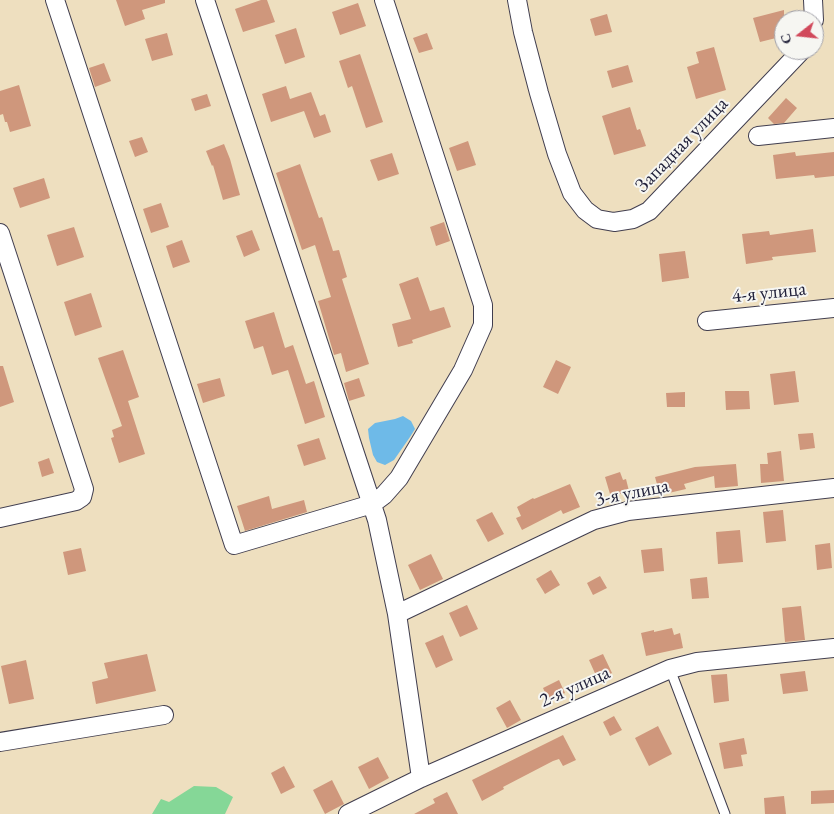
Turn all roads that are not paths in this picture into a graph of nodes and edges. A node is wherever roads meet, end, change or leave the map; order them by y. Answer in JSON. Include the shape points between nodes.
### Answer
{"nodes":[{"id":1,"x":55,"y":0,"type":"edge"},
{"id":2,"x":205,"y":0,"type":"edge"},
{"id":3,"x":384,"y":0,"type":"edge"},
{"id":4,"x":517,"y":0,"type":"edge"},
{"id":5,"x":792,"y":60,"type":"edge"},
{"id":6,"x":834,"y":128,"type":"edge"},
{"id":7,"x":758,"y":136,"type":"dead end"},
{"id":8,"x":0,"y":233,"type":"edge"},
{"id":9,"x":834,"y":308,"type":"edge"},
{"id":10,"x":708,"y":321,"type":"dead end"},
{"id":11,"x":834,"y":488,"type":"edge"},
{"id":12,"x":372,"y":504,"type":"junction"},
{"id":13,"x":0,"y":518,"type":"edge"},
{"id":14,"x":397,"y":614,"type":"junction"},
{"id":15,"x":834,"y":648,"type":"edge"},
{"id":16,"x":670,"y":669,"type":"junction"},
{"id":17,"x":164,"y":715,"type":"dead end"},
{"id":18,"x":0,"y":742,"type":"edge"},
{"id":19,"x":420,"y":778,"type":"junction"},
{"id":20,"x":348,"y":814,"type":"edge"},
{"id":21,"x":725,"y":814,"type":"edge"}],
"edges":[{"from":1,"to":12,"type":"street","via":[[234,545]]},
{"from":2,"to":12,"type":"street"},
{"from":3,"to":12,"type":"street","via":[[482,305],[483,325],[463,370],[399,478]]},
{"from":4,"to":5,"type":"street","name":"Западная улица","via":[[538,93],[557,154],[572,193],[597,219],[614,222],[633,219],[649,211]]},
{"from":6,"to":7,"type":"street"},
{"from":8,"to":13,"type":"street","via":[[84,489],[82,497],[76,501]]},
{"from":9,"to":10,"type":"street","name":"4-я улица"},
{"from":11,"to":14,"type":"street","name":"3-я улица","via":[[628,511],[594,520]]},
{"from":12,"to":14,"type":"street"},
{"from":14,"to":19,"type":"street"},
{"from":15,"to":16,"type":"street","name":"2-я улица","via":[[697,662]]},
{"from":16,"to":19,"type":"street","name":"2-я улица"},
{"from":16,"to":21,"type":"lane"},
{"from":17,"to":18,"type":"street"},
{"from":19,"to":20,"type":"street","name":"2-я улица"}]}
